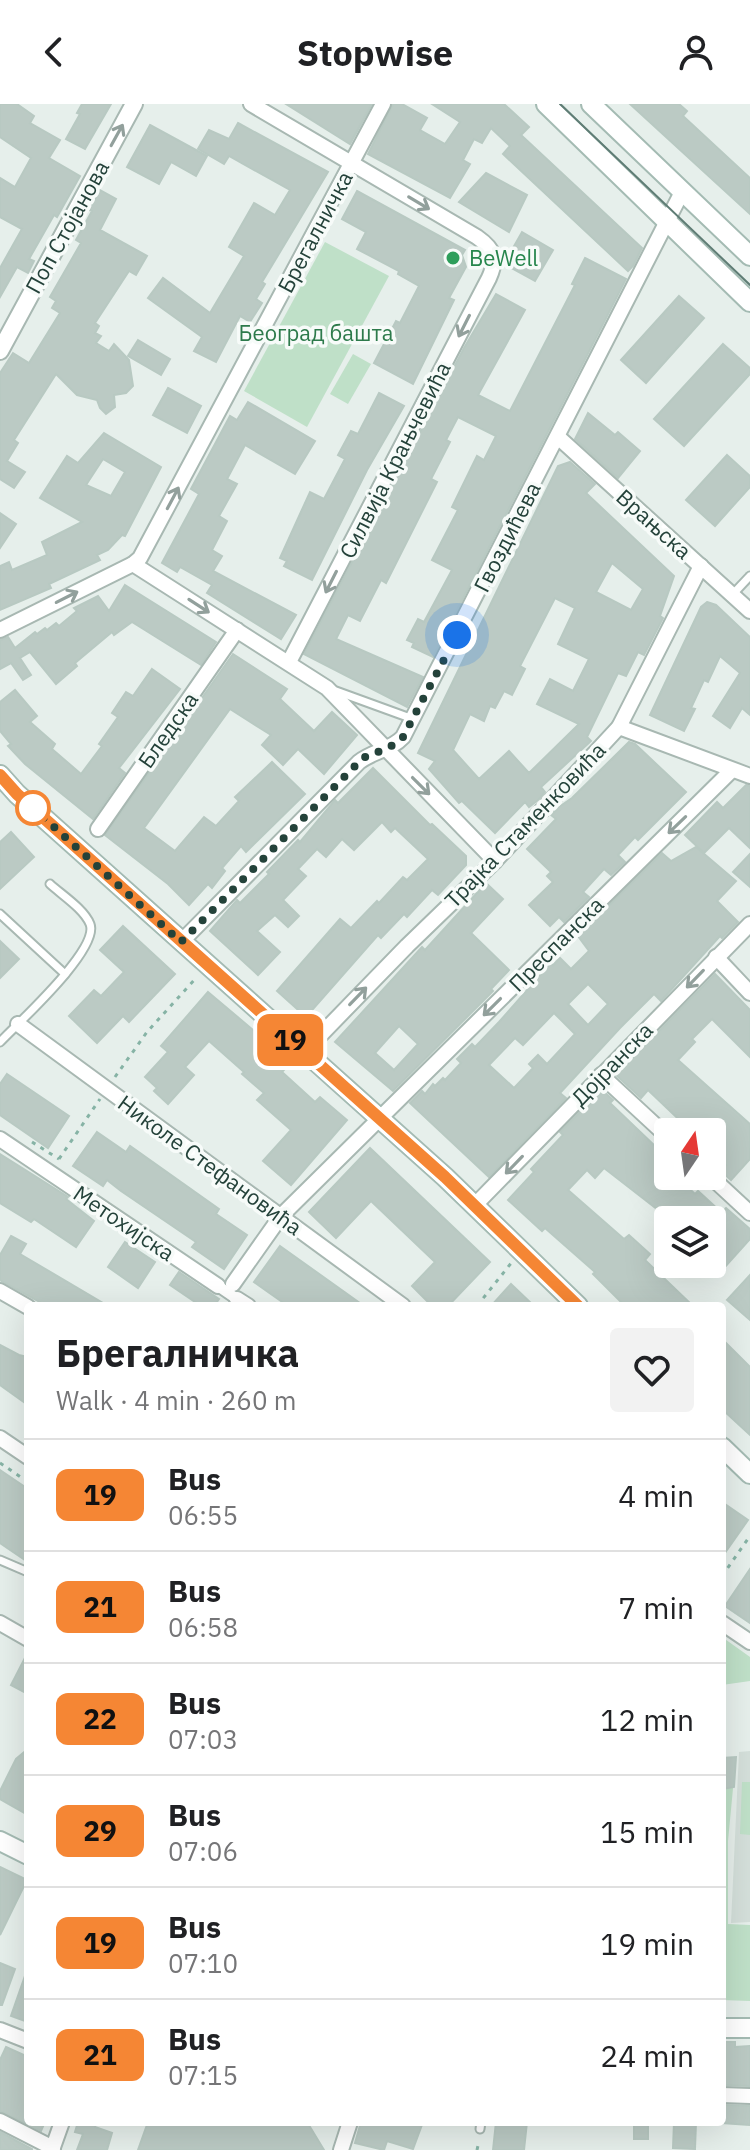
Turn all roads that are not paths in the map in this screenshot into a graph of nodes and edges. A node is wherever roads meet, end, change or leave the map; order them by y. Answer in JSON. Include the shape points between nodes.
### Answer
{"nodes":[{"id":1,"x":134,"y":104,"type":"edge"},
{"id":2,"x":251,"y":104,"type":"edge"},
{"id":3,"x":383,"y":104,"type":"edge"},
{"id":4,"x":546,"y":104,"type":"edge"},
{"id":5,"x":591,"y":104,"type":"edge"},
{"id":6,"x":352,"y":163,"type":"junction"},
{"id":7,"x":682,"y":192,"type":"junction"},
{"id":8,"x":667,"y":223,"type":"junction"},
{"id":9,"x":750,"y":256,"type":"edge"},
{"id":10,"x":750,"y":302,"type":"edge"},
{"id":11,"x":0,"y":351,"type":"edge"},
{"id":12,"x":558,"y":437,"type":"junction"},
{"id":13,"x":133,"y":564,"type":"junction"},
{"id":14,"x":701,"y":566,"type":"junction"},
{"id":15,"x":750,"y":576,"type":"edge"},
{"id":16,"x":732,"y":595,"type":"junction"},
{"id":17,"x":750,"y":611,"type":"edge"},
{"id":18,"x":0,"y":630,"type":"edge"},
{"id":19,"x":237,"y":630,"type":"junction"},
{"id":20,"x":289,"y":662,"type":"junction"},
{"id":21,"x":327,"y":688,"type":"junction"},
{"id":22,"x":413,"y":719,"type":"junction"},
{"id":23,"x":619,"y":727,"type":"junction"},
{"id":24,"x":384,"y":749,"type":"junction"},
{"id":25,"x":732,"y":770,"type":"junction"},
{"id":26,"x":0,"y":775,"type":"edge"},
{"id":27,"x":750,"y":776,"type":"edge"},
{"id":28,"x":98,"y":829,"type":"dead end"},
{"id":29,"x":495,"y":861,"type":"junction"},
{"id":30,"x":50,"y":884,"type":"dead end"},
{"id":31,"x":0,"y":914,"type":"edge"},
{"id":32,"x":750,"y":924,"type":"edge"},
{"id":33,"x":181,"y":942,"type":"junction"},
{"id":34,"x":716,"y":957,"type":"junction"},
{"id":35,"x":65,"y":974,"type":"junction"},
{"id":36,"x":750,"y":993,"type":"edge"},
{"id":37,"x":18,"y":1024,"type":"junction"},
{"id":38,"x":0,"y":1042,"type":"edge"},
{"id":39,"x":304,"y":1052,"type":"junction"},
{"id":40,"x":601,"y":1075,"type":"junction"},
{"id":41,"x":379,"y":1118,"type":"junction"},
{"id":42,"x":654,"y":1124,"type":"edge"},
{"id":43,"x":0,"y":1139,"type":"edge"},
{"id":44,"x":725,"y":1190,"type":"edge"},
{"id":45,"x":475,"y":1205,"type":"junction"},
{"id":46,"x":750,"y":1213,"type":"edge"},
{"id":47,"x":281,"y":1216,"type":"junction"},
{"id":48,"x":226,"y":1285,"type":"junction"},
{"id":49,"x":0,"y":1291,"type":"edge"},
{"id":50,"x":243,"y":1302,"type":"edge"},
{"id":51,"x":398,"y":1302,"type":"edge"},
{"id":52,"x":574,"y":1302,"type":"edge"},
{"id":53,"x":24,"y":1305,"type":"edge"},
{"id":54,"x":0,"y":1438,"type":"edge"},
{"id":55,"x":726,"y":1451,"type":"edge"},
{"id":56,"x":24,"y":1454,"type":"edge"},
{"id":57,"x":750,"y":1474,"type":"edge"},
{"id":58,"x":0,"y":1560,"type":"edge"},
{"id":59,"x":24,"y":1570,"type":"edge"},
{"id":60,"x":0,"y":1623,"type":"edge"},
{"id":61,"x":726,"y":1626,"type":"edge"},
{"id":62,"x":24,"y":1637,"type":"edge"},
{"id":63,"x":750,"y":1642,"type":"edge"},
{"id":64,"x":0,"y":1841,"type":"edge"},
{"id":65,"x":24,"y":1853,"type":"edge"},
{"id":66,"x":726,"y":2028,"type":"edge"},
{"id":67,"x":750,"y":2028,"type":"edge"},
{"id":68,"x":0,"y":2030,"type":"edge"},
{"id":69,"x":24,"y":2039,"type":"edge"},
{"id":70,"x":726,"y":2095,"type":"edge"},
{"id":71,"x":750,"y":2096,"type":"edge"},
{"id":72,"x":0,"y":2121,"type":"edge"},
{"id":73,"x":61,"y":2126,"type":"edge"},
{"id":74,"x":349,"y":2126,"type":"edge"},
{"id":75,"x":52,"y":2149,"type":"edge"},
{"id":76,"x":341,"y":2150,"type":"edge"}],
"edges":[{"from":11,"to":1,"type":"street","name":"Поп Стојанова","one_way":true},
{"from":2,"to":6,"type":"street"},
{"from":3,"to":6,"type":"street","name":"Брегалничка"},
{"from":4,"to":8,"type":"main road"},
{"from":5,"to":7,"type":"main road"},
{"from":13,"to":6,"type":"street","name":"Брегалничка","one_way":true,"via":[[154,535]]},
{"from":6,"to":20,"type":"street","name":"Силвија Крањчевића","one_way":true,"via":[[489,245],[494,267]]},
{"from":7,"to":8,"type":"street","name":"Гвоздићева"},
{"from":7,"to":9,"type":"main road"},
{"from":8,"to":10,"type":"main road"},
{"from":8,"to":12,"type":"street","name":"Гвоздићева"},
{"from":12,"to":14,"type":"street","name":"Врањска"},
{"from":12,"to":22,"type":"street","name":"Гвоздићева"},
{"from":18,"to":13,"type":"street","name":"Брегалничка","one_way":true},
{"from":13,"to":19,"type":"street","one_way":true},
{"from":14,"to":16,"type":"street","name":"Врањска"},
{"from":14,"to":23,"type":"street","name":"Трајка Стаменковића"},
{"from":15,"to":16,"type":"lane"},
{"from":16,"to":17,"type":"street","name":"Врањска"},
{"from":19,"to":20,"type":"street"},
{"from":19,"to":28,"type":"street","name":"Бледска"},
{"from":20,"to":21,"type":"street"},
{"from":21,"to":22,"type":"lane"},
{"from":21,"to":24,"type":"street"},
{"from":22,"to":24,"type":"street","name":"Гвоздићева","via":[[398,742]]},
{"from":23,"to":25,"type":"street"},
{"from":23,"to":29,"type":"street","name":"Трајка Стаменковића"},
{"from":24,"to":29,"type":"street","one_way":true},
{"from":24,"to":33,"type":"street","name":"Гвоздићева","via":[[363,758],[336,783]]},
{"from":25,"to":27,"type":"street"},
{"from":25,"to":41,"type":"street","name":"Преспанска","one_way":true},
{"from":26,"to":33,"type":"main road"},
{"from":39,"to":29,"type":"street","name":"Трајка Стаменковића","one_way":true},
{"from":30,"to":35,"type":"lane","via":[[92,930],[87,947]]},
{"from":31,"to":35,"type":"lane"},
{"from":32,"to":34,"type":"street","name":"Дојранска"},
{"from":33,"to":39,"type":"main road"},
{"from":34,"to":36,"type":"street"},
{"from":34,"to":40,"type":"street","name":"Дојранска","one_way":true},
{"from":35,"to":37,"type":"lane"},
{"from":37,"to":38,"type":"lane"},
{"from":37,"to":47,"type":"street","name":"Николе Стефановића"},
{"from":39,"to":41,"type":"main road"},
{"from":40,"to":42,"type":"street"},
{"from":40,"to":45,"type":"street","name":"Дојранска","one_way":true},
{"from":41,"to":45,"type":"main road"},
{"from":41,"to":47,"type":"street","name":"Преспанска"},
{"from":43,"to":48,"type":"street","name":"Метохијска"},
{"from":44,"to":46,"type":"street"},
{"from":45,"to":52,"type":"main road"},
{"from":47,"to":48,"type":"street","name":"Преспанска"},
{"from":47,"to":51,"type":"street","name":"Николе Стефановића"},
{"from":48,"to":50,"type":"street","name":"Метохијска"},
{"from":49,"to":53,"type":"street"},
{"from":54,"to":56,"type":"street"},
{"from":55,"to":57,"type":"main road"},
{"from":58,"to":59,"type":"lane"},
{"from":60,"to":62,"type":"street"},
{"from":61,"to":63,"type":"street"},
{"from":64,"to":65,"type":"main road"},
{"from":66,"to":67,"type":"main road"},
{"from":68,"to":69,"type":"street"},
{"from":70,"to":71,"type":"street"},
{"from":72,"to":75,"type":"street"},
{"from":73,"to":75,"type":"street"},
{"from":74,"to":76,"type":"street"}]}
